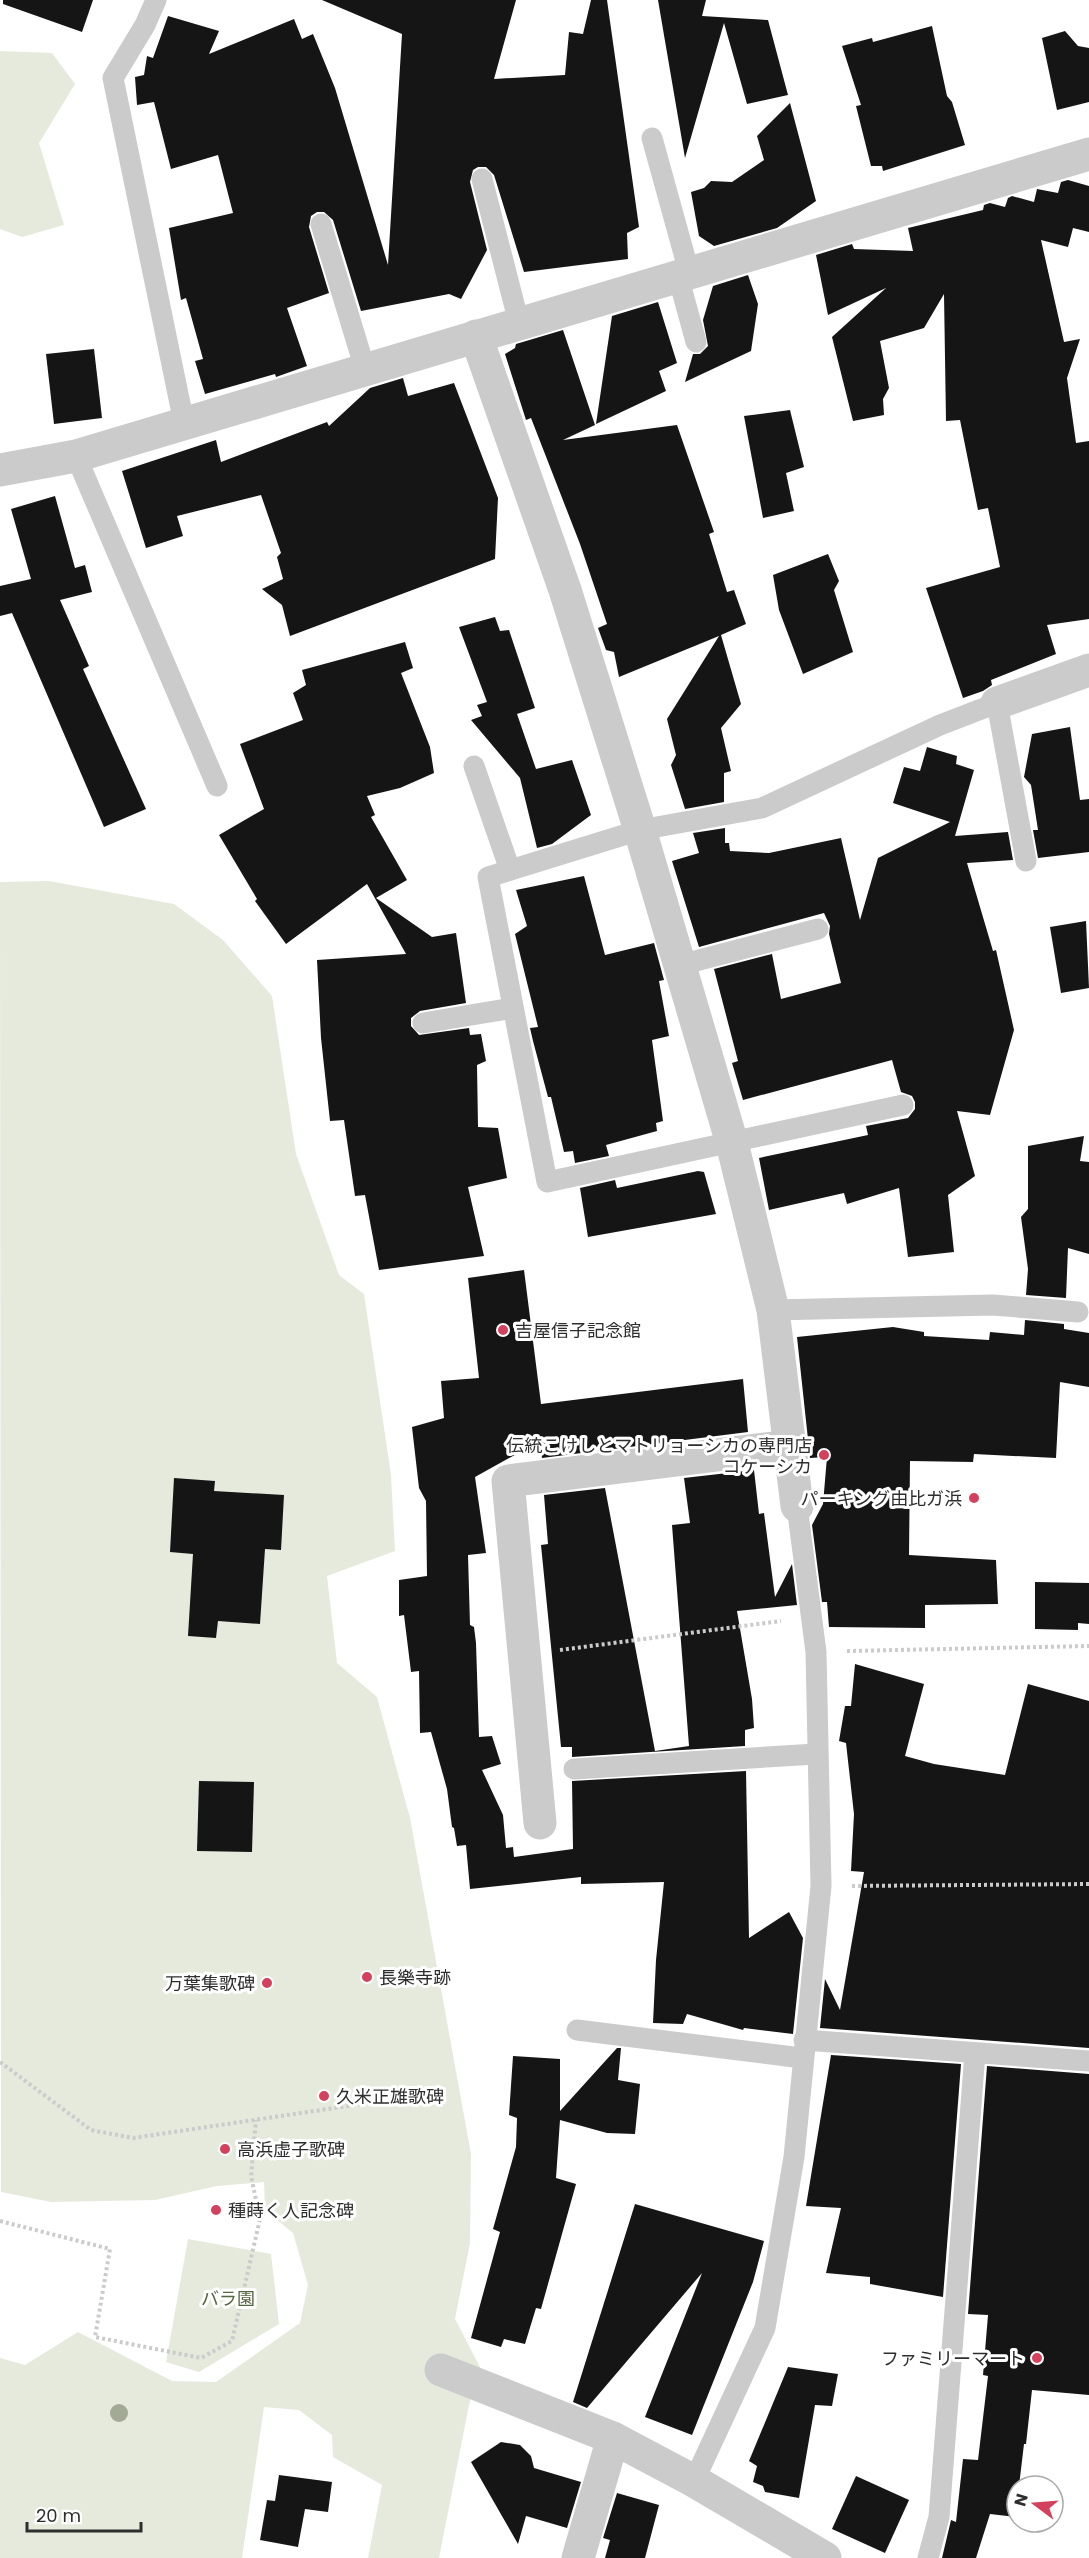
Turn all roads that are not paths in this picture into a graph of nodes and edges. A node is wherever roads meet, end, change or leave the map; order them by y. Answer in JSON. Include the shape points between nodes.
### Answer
{"nodes":[{"id":1,"x":156,"y":0,"type":"edge"},
{"id":2,"x":652,"y":138,"type":"dead end"},
{"id":3,"x":1089,"y":153,"type":"edge"},
{"id":4,"x":482,"y":179,"type":"dead end"},
{"id":5,"x":321,"y":224,"type":"dead end"},
{"id":6,"x":683,"y":274,"type":"junction"},
{"id":7,"x":519,"y":323,"type":"junction"},
{"id":8,"x":476,"y":336,"type":"junction"},
{"id":9,"x":696,"y":342,"type":"dead end"},
{"id":10,"x":365,"y":369,"type":"junction"},
{"id":11,"x":184,"y":423,"type":"junction"},
{"id":12,"x":76,"y":456,"type":"junction"},
{"id":13,"x":0,"y":470,"type":"edge"},
{"id":14,"x":1089,"y":669,"type":"edge"},
{"id":15,"x":997,"y":703,"type":"junction"},
{"id":16,"x":474,"y":766,"type":"dead end"},
{"id":17,"x":217,"y":786,"type":"dead end"},
{"id":18,"x":640,"y":830,"type":"junction"},
{"id":19,"x":1026,"y":861,"type":"dead end"},
{"id":20,"x":510,"y":870,"type":"junction"},
{"id":21,"x":818,"y":929,"type":"dead end"},
{"id":22,"x":680,"y":965,"type":"junction"},
{"id":23,"x":513,"y":1008,"type":"junction"},
{"id":24,"x":423,"y":1023,"type":"dead end"},
{"id":25,"x":903,"y":1106,"type":"dead end"},
{"id":26,"x":732,"y":1143,"type":"junction"},
{"id":27,"x":773,"y":1310,"type":"junction"},
{"id":28,"x":1078,"y":1312,"type":"dead end"},
{"id":29,"x":789,"y":1446,"type":"junction"},
{"id":30,"x":797,"y":1506,"type":"joint"},
{"id":31,"x":816,"y":1754,"type":"junction"},
{"id":32,"x":574,"y":1769,"type":"dead end"},
{"id":33,"x":540,"y":1823,"type":"dead end"},
{"id":34,"x":577,"y":2030,"type":"dead end"},
{"id":35,"x":803,"y":2049,"type":"junction"},
{"id":36,"x":975,"y":2053,"type":"junction"},
{"id":37,"x":1089,"y":2061,"type":"edge"},
{"id":38,"x":441,"y":2370,"type":"dead end"},
{"id":39,"x":614,"y":2439,"type":"junction"},
{"id":40,"x":694,"y":2481,"type":"junction"},
{"id":41,"x":578,"y":2558,"type":"edge"},
{"id":42,"x":825,"y":2558,"type":"edge"},
{"id":43,"x":928,"y":2558,"type":"edge"}],
"edges":[{"from":1,"to":11,"type":"lane","via":[[113,78]]},
{"from":2,"to":6,"type":"lane"},
{"from":3,"to":6,"type":"street"},
{"from":4,"to":7,"type":"lane"},
{"from":5,"to":10,"type":"lane"},
{"from":6,"to":7,"type":"street"},
{"from":6,"to":9,"type":"lane"},
{"from":7,"to":8,"type":"street"},
{"from":8,"to":10,"type":"street"},
{"from":8,"to":18,"type":"street","via":[[565,590]]},
{"from":10,"to":11,"type":"street"},
{"from":11,"to":12,"type":"street"},
{"from":12,"to":13,"type":"street"},
{"from":12,"to":17,"type":"lane"},
{"from":14,"to":15,"type":"street"},
{"from":15,"to":18,"type":"lane","via":[[940,725],[762,808]]},
{"from":15,"to":19,"type":"lane"},
{"from":16,"to":20,"type":"lane"},
{"from":18,"to":20,"type":"lane"},
{"from":18,"to":22,"type":"street"},
{"from":20,"to":23,"type":"lane","via":[[488,877]]},
{"from":21,"to":22,"type":"lane"},
{"from":22,"to":26,"type":"street"},
{"from":23,"to":24,"type":"lane"},
{"from":23,"to":26,"type":"lane","via":[[547,1182]]},
{"from":25,"to":26,"type":"lane"},
{"from":26,"to":27,"type":"street"},
{"from":27,"to":28,"type":"lane","via":[[993,1305]]},
{"from":27,"to":29,"type":"street"},
{"from":29,"to":30,"type":"street"},
{"from":29,"to":33,"type":"street","via":[[508,1481]]},
{"from":30,"to":31,"type":"lane","via":[[816,1652]]},
{"from":31,"to":32,"type":"lane"},
{"from":31,"to":35,"type":"lane","via":[[821,1886]]},
{"from":34,"to":35,"type":"lane"},
{"from":35,"to":36,"type":"lane"},
{"from":35,"to":40,"type":"lane","via":[[794,2157],[765,2328]]},
{"from":36,"to":37,"type":"lane"},
{"from":36,"to":43,"type":"lane","via":[[939,2517]]},
{"from":38,"to":39,"type":"street"},
{"from":39,"to":40,"type":"street"},
{"from":39,"to":41,"type":"street"},
{"from":40,"to":42,"type":"street"}]}
